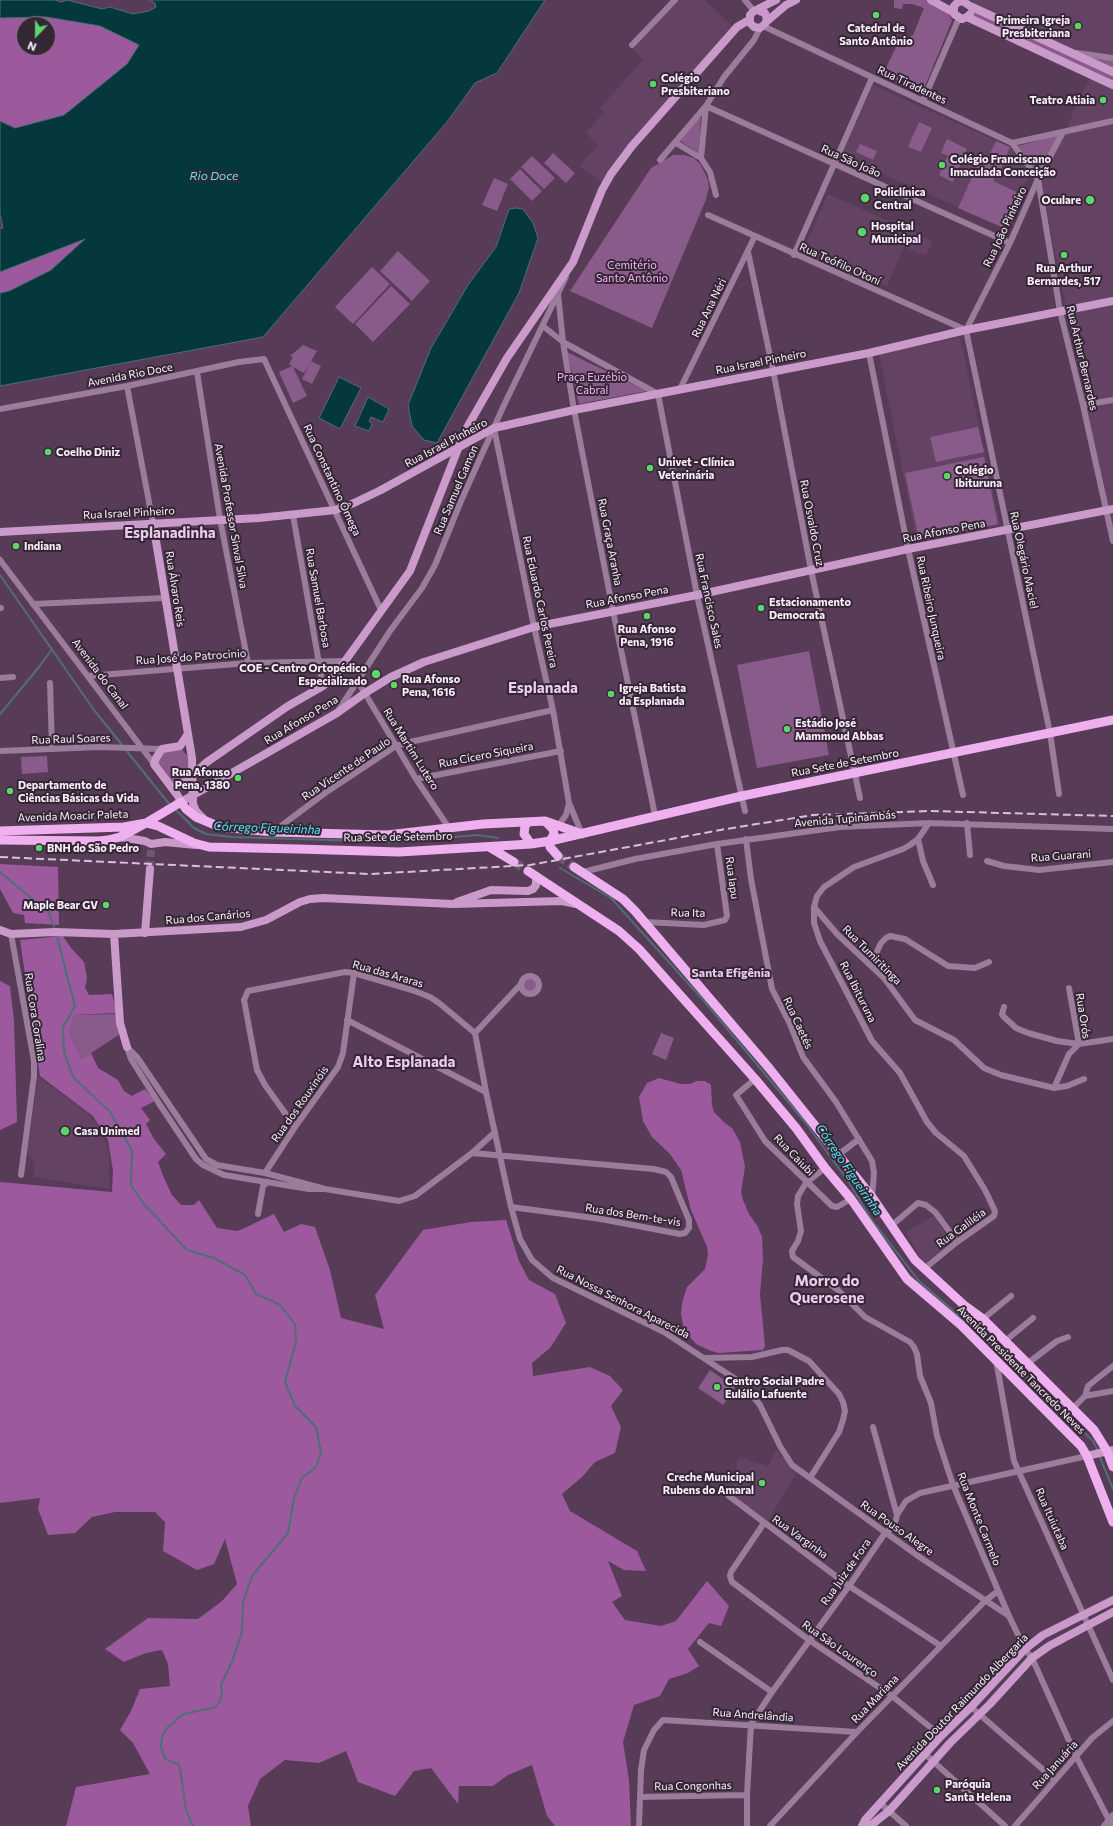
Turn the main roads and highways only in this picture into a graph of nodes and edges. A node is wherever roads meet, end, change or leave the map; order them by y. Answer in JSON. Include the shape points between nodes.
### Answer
{"nodes":[{"id":1,"x":1113,"y":720,"type":"edge"},
{"id":2,"x":180,"y":803,"type":"joint"},
{"id":3,"x":545,"y":821,"type":"junction"},
{"id":4,"x":528,"y":822,"type":"junction"},
{"id":5,"x":146,"y":824,"type":"junction"},
{"id":6,"x":57,"y":829,"type":"junction"},
{"id":7,"x":0,"y":831,"type":"edge"},
{"id":8,"x":582,"y":834,"type":"junction"},
{"id":9,"x":0,"y":840,"type":"edge"},
{"id":10,"x":58,"y":840,"type":"junction"},
{"id":11,"x":550,"y":841,"type":"junction"},
{"id":12,"x":387,"y":843,"type":"junction"},
{"id":13,"x":531,"y":844,"type":"junction"},
{"id":14,"x":489,"y":847,"type":"junction"},
{"id":15,"x":558,"y":856,"type":"tunnel mouth"},
{"id":16,"x":514,"y":862,"type":"tunnel mouth"},
{"id":17,"x":574,"y":867,"type":"tunnel mouth"},
{"id":18,"x":532,"y":874,"type":"tunnel mouth"},
{"id":19,"x":768,"y":1068,"type":"junction"},
{"id":20,"x":755,"y":1078,"type":"junction"},
{"id":21,"x":1106,"y":1452,"type":"edge"},
{"id":22,"x":1113,"y":1467,"type":"edge"},
{"id":23,"x":1113,"y":1522,"type":"edge"}],
"edges":[{"from":1,"to":8,"type":"main road","name":"Rua Sete de Setembro","via":[[742,796]]},
{"from":2,"to":5,"type":"main road","name":"Avenida Moacir Paleta"},
{"from":2,"to":12,"type":"main road","name":"Rua Sete de Setembro","via":[[208,823],[227,828]]},
{"from":3,"to":4,"type":"main road","name":"Rua Sete de Setembro"},
{"from":3,"to":8,"type":"main road","name":"Rua Sete de Setembro"},
{"from":3,"to":11,"type":"main road","via":[[553,829],[554,834]]},
{"from":4,"to":12,"type":"main road","name":"Rua Sete de Setembro","via":[[449,828]]},
{"from":4,"to":13,"type":"main road","via":[[524,834]]},
{"from":5,"to":6,"type":"main road","name":"Avenida Moacir Paleta"},
{"from":5,"to":10,"type":"main road","name":"Avenida Moacir Paleta","via":[[120,836],[99,841]]},
{"from":5,"to":12,"type":"main road","name":"Rua Sete de Setembro","via":[[158,826],[194,843],[209,847]]},
{"from":6,"to":7,"type":"main road","name":"Avenida Moacir Paleta"},
{"from":6,"to":10,"type":"main road"},
{"from":8,"to":11,"type":"main road","name":"Rua Sete de Setembro"},
{"from":9,"to":10,"type":"main road","name":"Avenida Moacir Paleta"},
{"from":11,"to":13,"type":"main road","name":"Rua Sete de Setembro"},
{"from":11,"to":15,"type":"main road","via":[[550,849]]},
{"from":12,"to":14,"type":"main road","name":"Rua Sete de Setembro"},
{"from":13,"to":14,"type":"main road","name":"Rua Sete de Setembro"},
{"from":14,"to":16,"type":"main road"},
{"from":17,"to":19,"type":"main road","name":"Avenida Presidente Tancredo Neves","via":[[623,899]]},
{"from":18,"to":20,"type":"main road","name":"Avenida Presidente Tancredo Neves","via":[[618,931],[639,949]]},
{"from":19,"to":20,"type":"main road"},
{"from":19,"to":21,"type":"main road","name":"Avenida Presidente Tancredo Neves","via":[[872,1197],[915,1260],[1028,1363],[1094,1430]]},
{"from":20,"to":23,"type":"main road","name":"Avenida Presidente Tancredo Neves","via":[[851,1199],[907,1279],[996,1360],[1087,1456]]},
{"from":21,"to":22,"type":"main road","name":"Avenida Presidente Tancredo Neves"}]}
